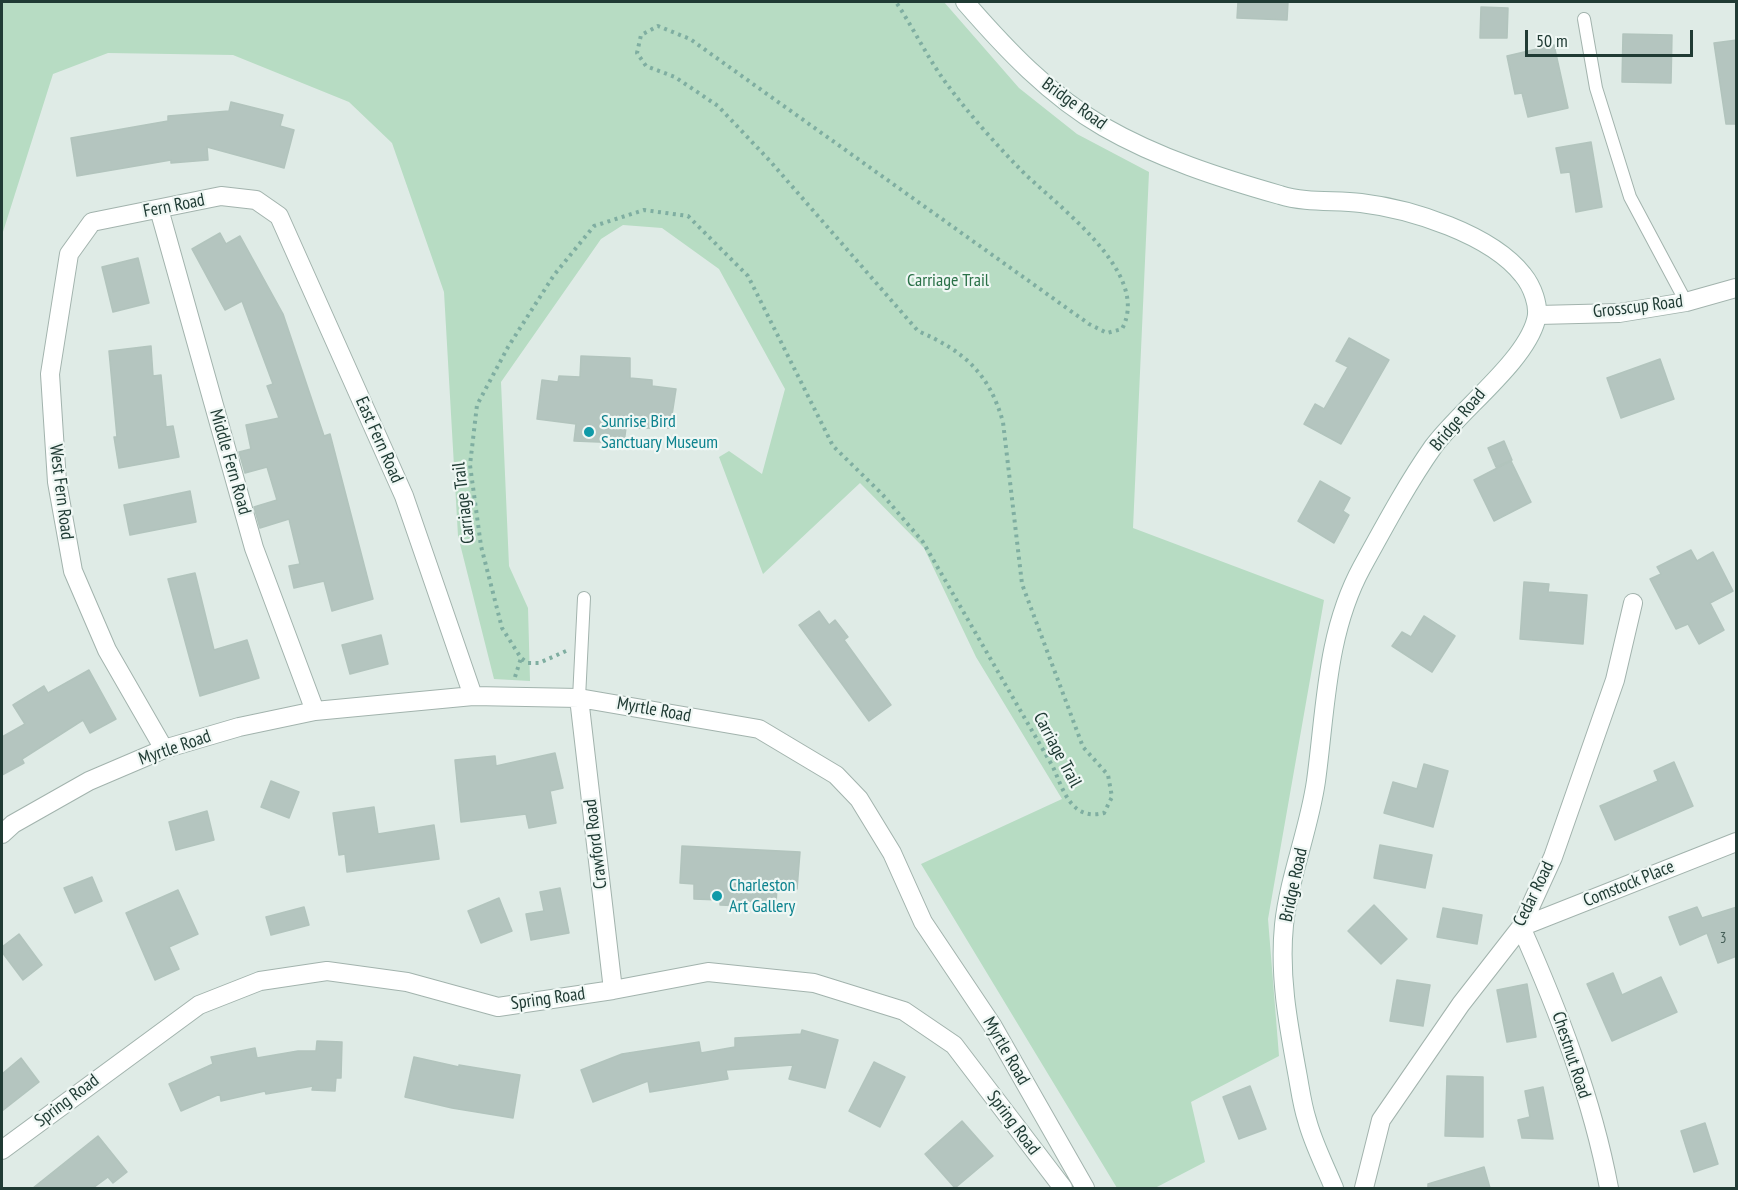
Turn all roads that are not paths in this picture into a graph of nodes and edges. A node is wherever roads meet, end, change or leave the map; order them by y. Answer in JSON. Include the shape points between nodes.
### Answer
{"nodes":[{"id":1,"x":965,"y":2,"type":"edge"},
{"id":2,"x":1584,"y":19,"type":"dead end"},
{"id":3,"x":256,"y":200,"type":"joint"},
{"id":4,"x":159,"y":209,"type":"junction"},
{"id":5,"x":92,"y":222,"type":"joint"},
{"id":6,"x":1737,"y":288,"type":"edge"},
{"id":7,"x":1686,"y":302,"type":"junction"},
{"id":8,"x":1538,"y":315,"type":"junction"},
{"id":9,"x":584,"y":597,"type":"dead end"},
{"id":10,"x":1634,"y":603,"type":"dead end"},
{"id":11,"x":473,"y":696,"type":"junction"},
{"id":12,"x":579,"y":698,"type":"junction"},
{"id":13,"x":315,"y":711,"type":"junction"},
{"id":14,"x":164,"y":749,"type":"junction"},
{"id":15,"x":2,"y":834,"type":"edge"},
{"id":16,"x":1737,"y":842,"type":"edge"},
{"id":17,"x":1521,"y":927,"type":"junction"},
{"id":18,"x":613,"y":990,"type":"junction"},
{"id":19,"x":2,"y":1150,"type":"edge"},
{"id":20,"x":1063,"y":1188,"type":"edge"},
{"id":21,"x":1085,"y":1188,"type":"edge"},
{"id":22,"x":1334,"y":1188,"type":"edge"},
{"id":23,"x":1364,"y":1188,"type":"edge"},
{"id":24,"x":1609,"y":1188,"type":"edge"}],
"edges":[{"from":1,"to":8,"type":"street","name":"Bridge Road","via":[[1052,91],[1102,127],[1182,164],[1285,197],[1364,204],[1405,211],[1437,222],[1511,262],[1531,286]]},
{"from":2,"to":7,"type":"lane","via":[[1596,88],[1630,197]]},
{"from":3,"to":4,"type":"street","name":"Fern Road","via":[[221,196]]},
{"from":3,"to":11,"type":"street","name":"East Fern Road","via":[[279,216],[404,496]]},
{"from":4,"to":5,"type":"street","name":"Fern Road"},
{"from":4,"to":13,"type":"street","name":"Middle Fern Road","via":[[254,548]]},
{"from":5,"to":14,"type":"street","name":"West Fern Road","via":[[69,254],[50,374],[57,483],[73,571],[107,650]]},
{"from":6,"to":7,"type":"street","name":"Grosscup Road"},
{"from":7,"to":8,"type":"street","name":"Grosscup Road","via":[[1619,313]]},
{"from":8,"to":22,"type":"street","name":"Bridge Road","via":[[1506,366],[1432,448],[1362,567],[1337,626],[1316,786],[1288,901],[1282,962],[1285,1001],[1307,1121]]},
{"from":9,"to":12,"type":"lane"},
{"from":10,"to":17,"type":"street","name":"Cedar Road","via":[[1615,680],[1553,857]]},
{"from":11,"to":12,"type":"street","name":"Myrtle Road"},
{"from":11,"to":13,"type":"street","name":"Myrtle Road"},
{"from":12,"to":18,"type":"street","name":"Crawford Road"},
{"from":12,"to":21,"type":"street","name":"Myrtle Road","via":[[759,729],[836,775],[859,800],[892,853],[923,922],[992,1025]]},
{"from":13,"to":14,"type":"street","name":"Myrtle Road","via":[[239,727]]},
{"from":14,"to":15,"type":"street","name":"Myrtle Road","via":[[89,781]]},
{"from":16,"to":17,"type":"street","name":"Comstock Place"},
{"from":17,"to":23,"type":"street","name":"Cedar Road","via":[[1461,1004],[1381,1120]]},
{"from":17,"to":24,"type":"street","name":"Chestnut Road","via":[[1559,1017],[1604,1160]]},
{"from":18,"to":19,"type":"street","name":"Spring Road","via":[[498,1007],[407,982],[327,971],[260,981],[199,1005]]},
{"from":18,"to":20,"type":"street","name":"Spring Road","via":[[708,972],[814,983],[904,1011],[954,1045]]}]}
